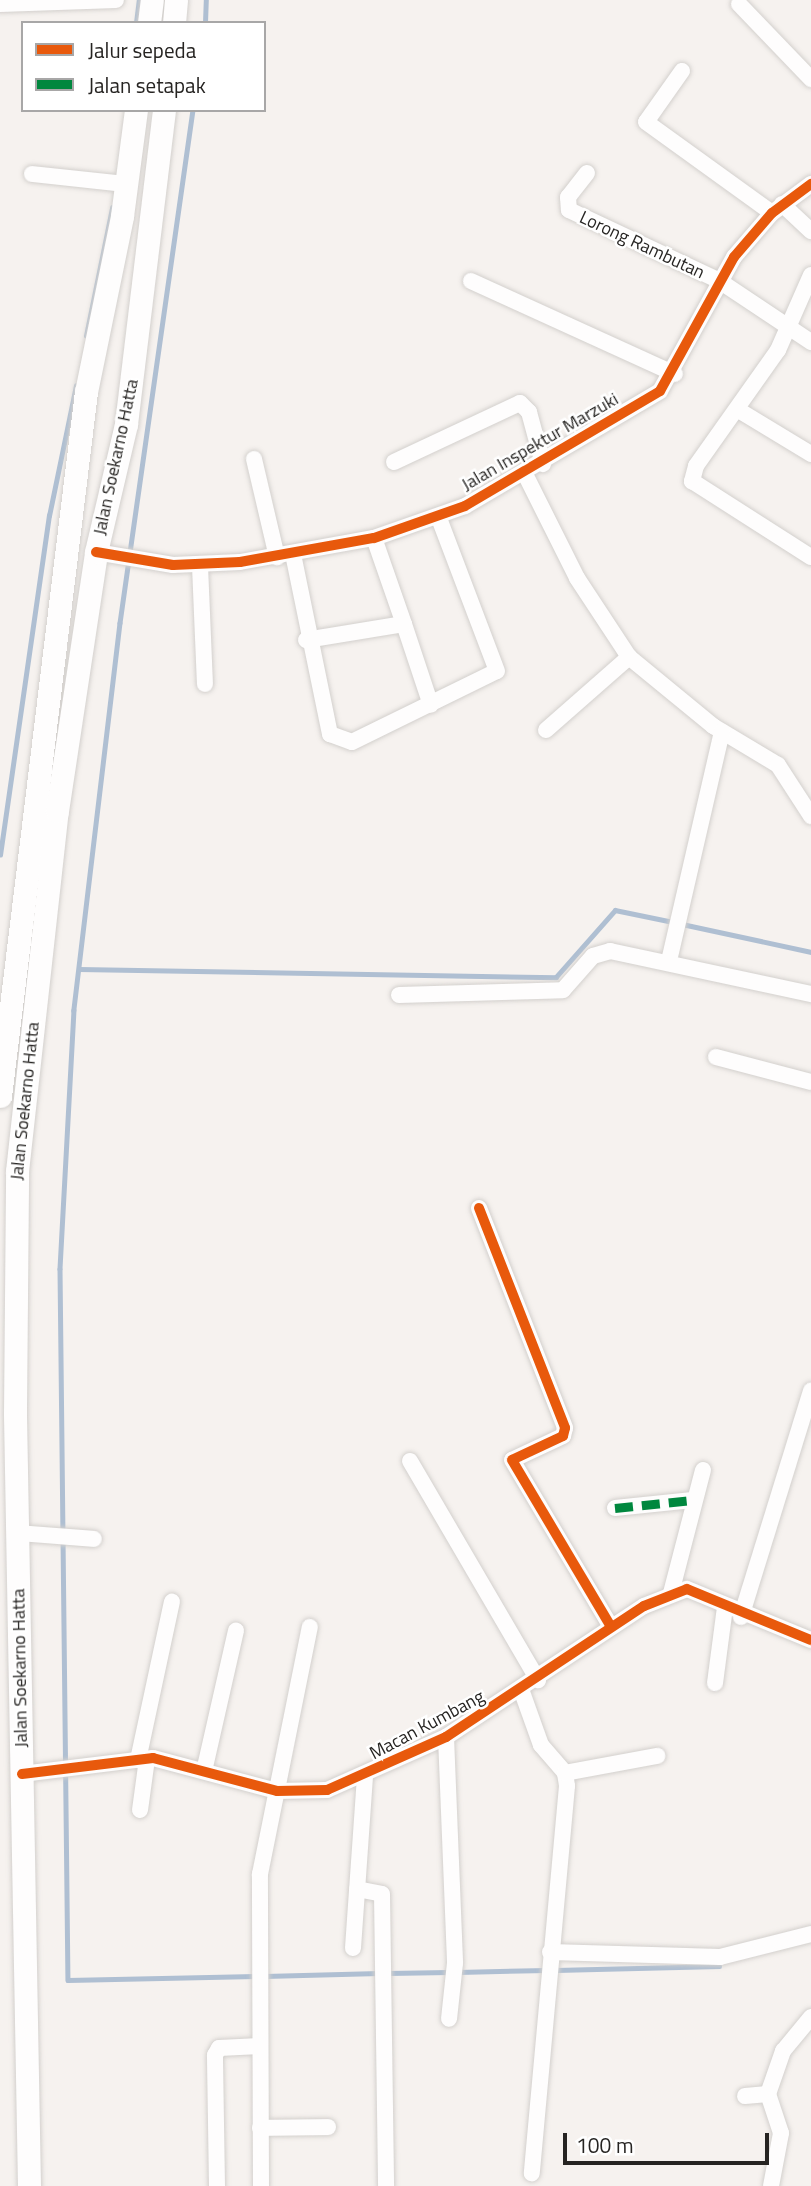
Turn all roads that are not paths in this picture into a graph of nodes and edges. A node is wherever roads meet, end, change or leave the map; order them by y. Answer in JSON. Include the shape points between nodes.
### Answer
{"nodes":[{"id":1,"x":116,"y":0,"type":"edge"},
{"id":2,"x":152,"y":0,"type":"edge"},
{"id":3,"x":176,"y":0,"type":"edge"},
{"id":4,"x":0,"y":4,"type":"edge"},
{"id":5,"x":739,"y":4,"type":"dead end"},
{"id":6,"x":149,"y":21,"type":"edge"},
{"id":7,"x":174,"y":21,"type":"edge"},
{"id":8,"x":682,"y":71,"type":"dead end"},
{"id":9,"x":811,"y":79,"type":"edge"},
{"id":10,"x":136,"y":112,"type":"edge"},
{"id":11,"x":164,"y":112,"type":"edge"},
{"id":12,"x":587,"y":173,"type":"dead end"},
{"id":13,"x":32,"y":174,"type":"dead end"},
{"id":14,"x":126,"y":184,"type":"junction"},
{"id":15,"x":811,"y":184,"type":"edge"},
{"id":16,"x":777,"y":209,"type":"junction"},
{"id":17,"x":811,"y":231,"type":"edge"},
{"id":18,"x":811,"y":275,"type":"edge"},
{"id":19,"x":471,"y":281,"type":"dead end"},
{"id":20,"x":718,"y":281,"type":"junction"},
{"id":21,"x":789,"y":327,"type":"junction"},
{"id":22,"x":811,"y":342,"type":"edge"},
{"id":23,"x":675,"y":374,"type":"junction"},
{"id":24,"x":740,"y":411,"type":"junction"},
{"id":25,"x":811,"y":454,"type":"edge"},
{"id":26,"x":254,"y":459,"type":"dead end"},
{"id":27,"x":394,"y":462,"type":"dead end"},
{"id":28,"x":542,"y":464,"type":"junction"},
{"id":29,"x":525,"y":474,"type":"junction"},
{"id":30,"x":439,"y":518,"type":"junction"},
{"id":31,"x":374,"y":538,"type":"junction"},
{"id":32,"x":105,"y":554,"type":"junction"},
{"id":33,"x":293,"y":554,"type":"junction"},
{"id":34,"x":276,"y":557,"type":"junction"},
{"id":35,"x":811,"y":557,"type":"edge"},
{"id":36,"x":200,"y":566,"type":"junction"},
{"id":37,"x":404,"y":624,"type":"junction"},
{"id":38,"x":306,"y":640,"type":"junction"},
{"id":39,"x":629,"y":657,"type":"junction"},
{"id":40,"x":205,"y":684,"type":"dead end"},
{"id":41,"x":431,"y":705,"type":"junction"},
{"id":42,"x":546,"y":730,"type":"dead end"},
{"id":43,"x":722,"y":732,"type":"junction"},
{"id":44,"x":811,"y":816,"type":"edge"},
{"id":45,"x":669,"y":961,"type":"junction"},
{"id":46,"x":811,"y":994,"type":"edge"},
{"id":47,"x":400,"y":995,"type":"dead end"},
{"id":48,"x":716,"y":1058,"type":"dead end"},
{"id":49,"x":2,"y":1072,"type":"junction"},
{"id":50,"x":28,"y":1073,"type":"junction"},
{"id":51,"x":811,"y":1082,"type":"edge"},
{"id":52,"x":0,"y":1096,"type":"edge"},
{"id":53,"x":479,"y":1208,"type":"dead end"},
{"id":54,"x":811,"y":1391,"type":"edge"},
{"id":55,"x":410,"y":1461,"type":"dead end"},
{"id":56,"x":702,"y":1470,"type":"dead end"},
{"id":57,"x":693,"y":1500,"type":"junction"},
{"id":58,"x":615,"y":1508,"type":"dead end"},
{"id":59,"x":18,"y":1533,"type":"junction"},
{"id":60,"x":94,"y":1539,"type":"dead end"},
{"id":61,"x":671,"y":1593,"type":"junction"},
{"id":62,"x":172,"y":1602,"type":"dead end"},
{"id":63,"x":725,"y":1607,"type":"junction"},
{"id":64,"x":741,"y":1616,"type":"junction"},
{"id":65,"x":310,"y":1627,"type":"dead end"},
{"id":66,"x":611,"y":1627,"type":"junction"},
{"id":67,"x":236,"y":1630,"type":"dead end"},
{"id":68,"x":811,"y":1640,"type":"edge"},
{"id":69,"x":538,"y":1680,"type":"junction"},
{"id":70,"x":715,"y":1683,"type":"dead end"},
{"id":71,"x":522,"y":1692,"type":"junction"},
{"id":72,"x":446,"y":1737,"type":"junction"},
{"id":73,"x":657,"y":1756,"type":"dead end"},
{"id":74,"x":142,"y":1759,"type":"junction"},
{"id":75,"x":205,"y":1767,"type":"junction"},
{"id":76,"x":565,"y":1773,"type":"junction"},
{"id":77,"x":22,"y":1774,"type":"junction"},
{"id":78,"x":365,"y":1777,"type":"junction"},
{"id":79,"x":277,"y":1791,"type":"junction"},
{"id":80,"x":140,"y":1811,"type":"dead end"},
{"id":81,"x":357,"y":1889,"type":"junction"},
{"id":82,"x":811,"y":1934,"type":"edge"},
{"id":83,"x":353,"y":1948,"type":"dead end"},
{"id":84,"x":549,"y":1962,"type":"junction"},
{"id":85,"x":811,"y":2017,"type":"edge"},
{"id":86,"x":449,"y":2019,"type":"dead end"},
{"id":87,"x":260,"y":2046,"type":"junction"},
{"id":88,"x":768,"y":2094,"type":"junction"},
{"id":89,"x":745,"y":2096,"type":"dead end"},
{"id":90,"x":328,"y":2127,"type":"dead end"},
{"id":91,"x":260,"y":2128,"type":"junction"},
{"id":92,"x":532,"y":2173,"type":"dead end"},
{"id":93,"x":29,"y":2186,"type":"edge"},
{"id":94,"x":217,"y":2186,"type":"edge"},
{"id":95,"x":261,"y":2186,"type":"edge"},
{"id":96,"x":386,"y":2186,"type":"edge"},
{"id":97,"x":771,"y":2186,"type":"edge"}],
"edges":[{"from":1,"to":4,"type":"street"},
{"from":2,"to":6,"type":"highway"},
{"from":3,"to":7,"type":"highway"},
{"from":5,"to":9,"type":"street"},
{"from":8,"to":16,"type":"street","via":[[646,122]]},
{"from":10,"to":14,"type":"highway","name":"Jalan Soekarno Hatta"},
{"from":11,"to":32,"type":"highway","name":"Jalan Soekarno Hatta","via":[[126,424]]},
{"from":12,"to":20,"type":"street","name":"Lorong Rambutan","via":[[568,197],[569,210]]},
{"from":13,"to":14,"type":"street"},
{"from":14,"to":49,"type":"highway","name":"Jalan Soekarno Hatta","via":[[86,392]]},
{"from":15,"to":16,"type":"street","name":"Jalan Inspektur Marzuki"},
{"from":16,"to":17,"type":"street"},
{"from":16,"to":20,"type":"street","name":"Jalan Inspektur Marzuki"},
{"from":18,"to":21,"type":"street"},
{"from":19,"to":23,"type":"street"},
{"from":20,"to":21,"type":"street"},
{"from":20,"to":23,"type":"street","name":"Jalan Inspektur Marzuki"},
{"from":21,"to":22,"type":"street"},
{"from":21,"to":24,"type":"street"},
{"from":23,"to":28,"type":"street","name":"Jalan Inspektur Marzuki","via":[[645,403],[609,418]]},
{"from":24,"to":25,"type":"street"},
{"from":24,"to":35,"type":"street","via":[[696,466],[693,484]]},
{"from":26,"to":34,"type":"street"},
{"from":27,"to":28,"type":"street","via":[[520,403],[529,412]]},
{"from":28,"to":29,"type":"street","name":"Jalan Inspektur Marzuki"},
{"from":29,"to":30,"type":"street","name":"Jalan Inspektur Marzuki"},
{"from":29,"to":39,"type":"street","via":[[577,578]]},
{"from":30,"to":31,"type":"street","name":"Jalan Inspektur Marzuki"},
{"from":30,"to":41,"type":"street","via":[[498,667],[492,676]]},
{"from":31,"to":33,"type":"street","name":"Jalan Inspektur Marzuki"},
{"from":31,"to":37,"type":"street"},
{"from":32,"to":36,"type":"street","name":"Jalan Inspektur Marzuki"},
{"from":32,"to":50,"type":"highway","name":"Jalan Soekarno Hatta"},
{"from":33,"to":34,"type":"street","name":"Jalan Inspektur Marzuki"},
{"from":33,"to":38,"type":"street"},
{"from":34,"to":36,"type":"street","name":"Jalan Inspektur Marzuki"},
{"from":36,"to":40,"type":"street"},
{"from":37,"to":38,"type":"street"},
{"from":37,"to":41,"type":"street"},
{"from":38,"to":41,"type":"street","via":[[336,741],[352,743]]},
{"from":39,"to":42,"type":"street"},
{"from":39,"to":43,"type":"street"},
{"from":43,"to":44,"type":"street","via":[[778,765]]},
{"from":43,"to":45,"type":"street"},
{"from":45,"to":46,"type":"street"},
{"from":45,"to":47,"type":"street","via":[[603,951],[563,990]]},
{"from":48,"to":51,"type":"street"},
{"from":49,"to":50,"type":"highway"},
{"from":49,"to":52,"type":"highway","name":"Jalan Soekarno Hatta"},
{"from":50,"to":59,"type":"highway","name":"Jalan Soekarno Hatta","via":[[15,1211]]},
{"from":53,"to":66,"type":"street","via":[[565,1428],[563,1436],[512,1460]]},
{"from":54,"to":64,"type":"street"},
{"from":55,"to":69,"type":"street"},
{"from":56,"to":57,"type":"street"},
{"from":57,"to":58,"type":"street"},
{"from":57,"to":61,"type":"street"},
{"from":59,"to":60,"type":"street"},
{"from":59,"to":77,"type":"highway","name":"Jalan Soekarno Hatta"},
{"from":61,"to":63,"type":"street","via":[[695,1589]]},
{"from":61,"to":66,"type":"street","name":"Macan Kumbang"},
{"from":62,"to":74,"type":"street"},
{"from":63,"to":64,"type":"street"},
{"from":63,"to":70,"type":"street"},
{"from":64,"to":68,"type":"street"},
{"from":65,"to":79,"type":"street"},
{"from":66,"to":69,"type":"street","name":"Macan Kumbang"},
{"from":67,"to":75,"type":"street"},
{"from":69,"to":71,"type":"street","name":"Macan Kumbang"},
{"from":71,"to":72,"type":"street","name":"Macan Kumbang"},
{"from":71,"to":76,"type":"street","via":[[541,1745]]},
{"from":72,"to":78,"type":"street","name":"Macan Kumbang"},
{"from":72,"to":86,"type":"street","via":[[455,1969]]},
{"from":73,"to":76,"type":"street"},
{"from":74,"to":75,"type":"street","name":"Macan Kumbang"},
{"from":74,"to":77,"type":"street","name":"Macan Kumbang","via":[[79,1772]]},
{"from":74,"to":80,"type":"street"},
{"from":75,"to":79,"type":"street","name":"Macan Kumbang"},
{"from":76,"to":84,"type":"street"},
{"from":77,"to":93,"type":"highway","name":"Jalan Soekarno Hatta"},
{"from":78,"to":79,"type":"street","name":"Macan Kumbang","via":[[308,1793]]},
{"from":78,"to":81,"type":"street"},
{"from":79,"to":87,"type":"street","via":[[260,1874]]},
{"from":81,"to":83,"type":"street"},
{"from":81,"to":96,"type":"street","via":[[382,1894]]},
{"from":82,"to":84,"type":"street","via":[[730,1956]]},
{"from":84,"to":92,"type":"street"},
{"from":85,"to":88,"type":"street","via":[[783,2051]]},
{"from":87,"to":91,"type":"street"},
{"from":87,"to":94,"type":"street","via":[[219,2048],[215,2055]]},
{"from":88,"to":89,"type":"street"},
{"from":88,"to":97,"type":"street","via":[[781,2133]]},
{"from":90,"to":91,"type":"street"},
{"from":91,"to":95,"type":"street"}]}
